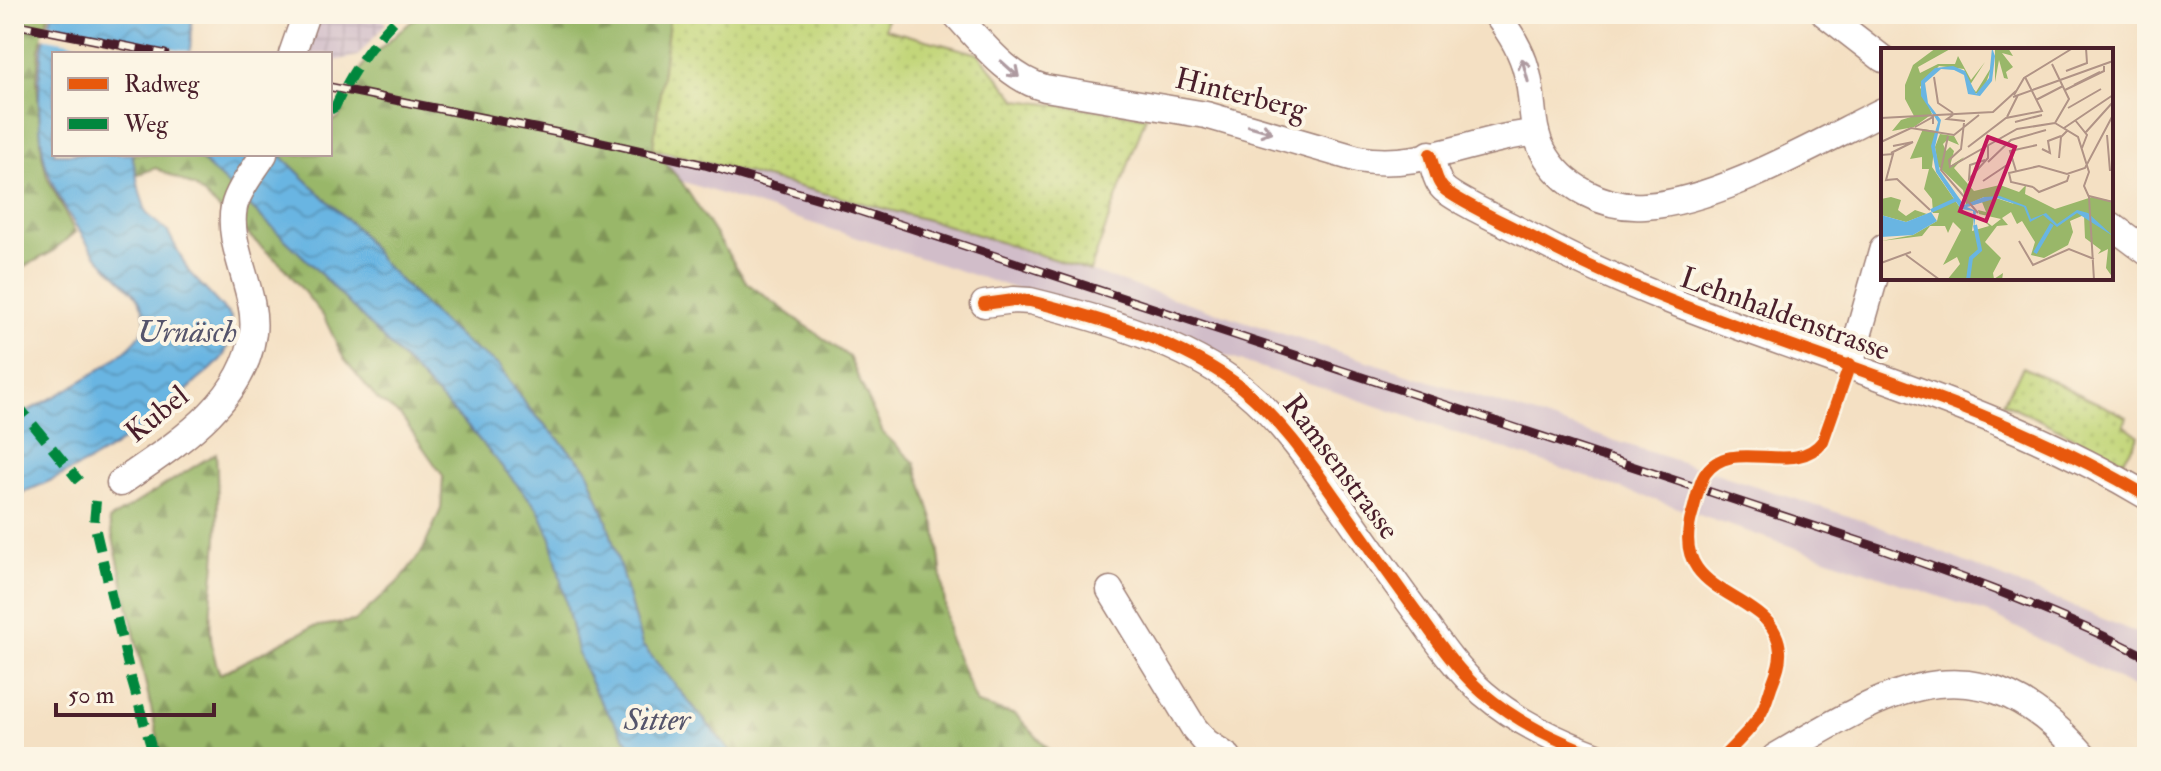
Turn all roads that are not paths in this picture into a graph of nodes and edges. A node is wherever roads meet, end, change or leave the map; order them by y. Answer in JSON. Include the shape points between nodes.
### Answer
{"nodes":[{"id":1,"x":306,"y":14,"type":"edge"},
{"id":2,"x":955,"y":14,"type":"edge"},
{"id":3,"x":1496,"y":14,"type":"edge"},
{"id":4,"x":1825,"y":14,"type":"edge"},
{"id":5,"x":293,"y":52,"type":"edge"},
{"id":6,"x":1881,"y":57,"type":"edge"},
{"id":7,"x":1881,"y":112,"type":"edge"},
{"id":8,"x":1536,"y":133,"type":"junction"},
{"id":9,"x":1430,"y":154,"type":"junction"},
{"id":10,"x":263,"y":156,"type":"edge"},
{"id":11,"x":2113,"y":226,"type":"edge"},
{"id":12,"x":2147,"y":252,"type":"edge"},
{"id":13,"x":1881,"y":255,"type":"edge"},
{"id":14,"x":984,"y":304,"type":"dead end"},
{"id":15,"x":1850,"y":364,"type":"junction"},
{"id":16,"x":120,"y":483,"type":"dead end"},
{"id":17,"x":2147,"y":496,"type":"edge"},
{"id":18,"x":1110,"y":590,"type":"dead end"},
{"id":19,"x":1228,"y":757,"type":"edge"},
{"id":20,"x":1600,"y":757,"type":"edge"},
{"id":21,"x":1775,"y":757,"type":"edge"},
{"id":22,"x":2085,"y":757,"type":"edge"}],
"edges":[{"from":1,"to":5,"type":"street"},
{"from":2,"to":9,"type":"street","name":"Hinterberg","one_way":true,"via":[[1010,70],[1036,86],[1206,115],[1376,162]]},
{"from":8,"to":3,"type":"street","one_way":true,"via":[[1527,74],[1512,35]]},
{"from":4,"to":6,"type":"street"},
{"from":7,"to":8,"type":"street","via":[[1732,183],[1642,207],[1595,198],[1568,181],[1545,155]]},
{"from":8,"to":9,"type":"street","name":"Hinterberg"},
{"from":9,"to":15,"type":"street","name":"Lehnhaldenstrasse","via":[[1444,190],[1558,252],[1647,292]]},
{"from":10,"to":16,"type":"street","name":"Kubel","via":[[234,204],[253,332],[242,368],[194,431]]},
{"from":11,"to":12,"type":"street"},
{"from":13,"to":15,"type":"street"},
{"from":14,"to":20,"type":"street","name":"Ramsenstrasse","via":[[1030,301],[1107,324],[1189,353],[1240,387],[1301,450],[1463,673],[1526,724]]},
{"from":15,"to":17,"type":"street","name":"Lehnhaldenstrasse","via":[[2052,444]]},
{"from":18,"to":19,"type":"street","via":[[1194,728]]},
{"from":21,"to":22,"type":"street","via":[[1890,694],[1957,684],[1992,690],[2028,705]]}]}
